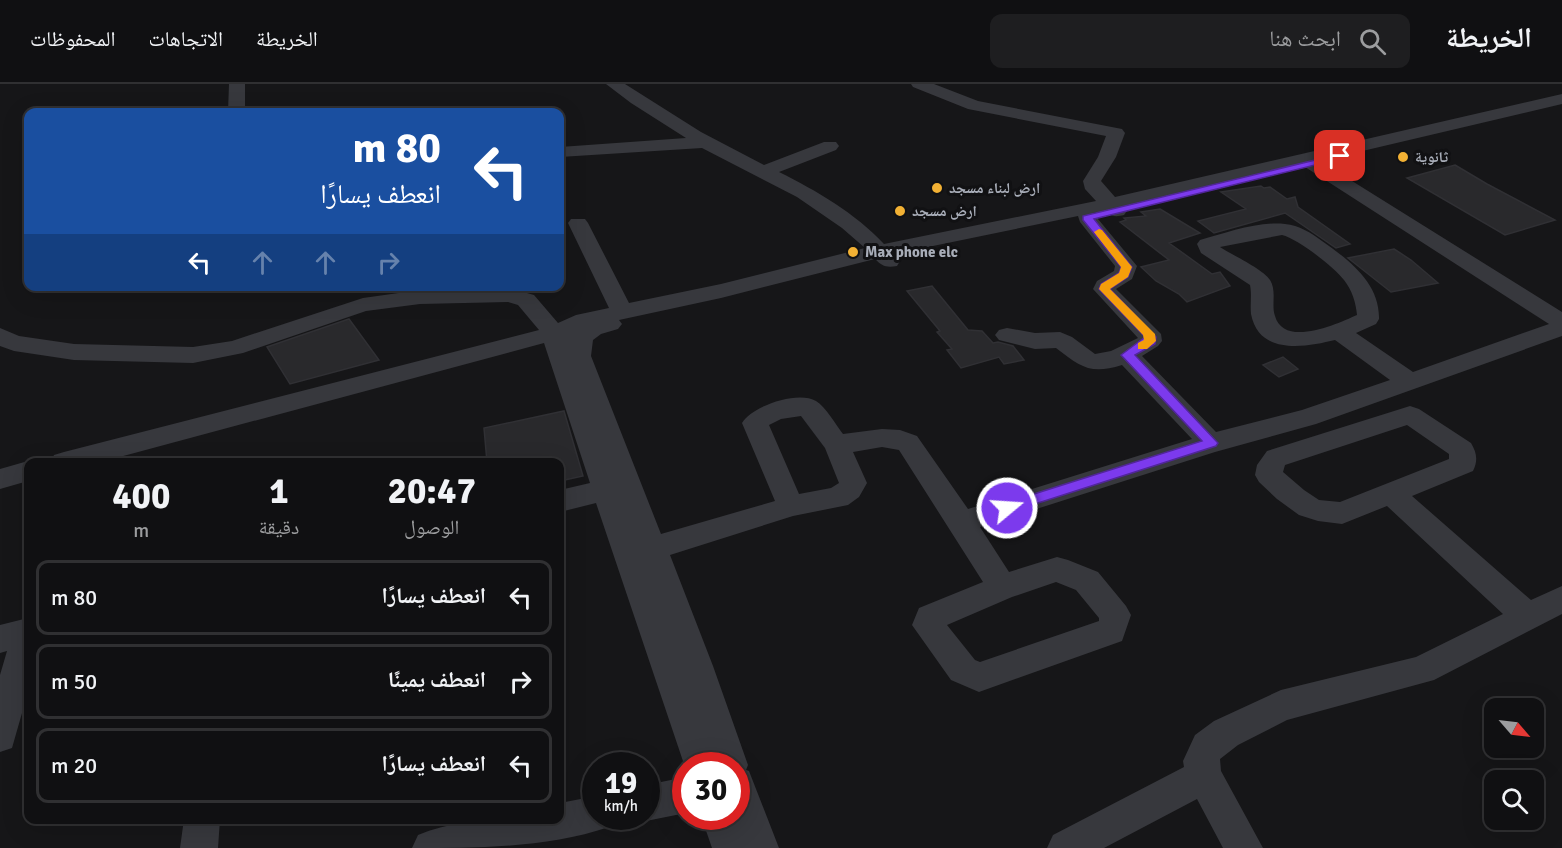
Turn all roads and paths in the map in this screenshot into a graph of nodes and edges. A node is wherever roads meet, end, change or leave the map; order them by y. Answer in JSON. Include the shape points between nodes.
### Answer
{"nodes":[{"id":1,"x":237,"y":84,"type":"edge"},
{"id":2,"x":614,"y":84,"type":"edge"},
{"id":3,"x":919,"y":84,"type":"edge"},
{"id":4,"x":1562,"y":99,"type":"edge"},
{"id":5,"x":1562,"y":106,"type":"edge"},
{"id":6,"x":237,"y":108,"type":"edge"},
{"id":7,"x":706,"y":142,"type":"junction"},
{"id":8,"x":830,"y":146,"type":"dead end"},
{"id":9,"x":564,"y":152,"type":"edge"},
{"id":10,"x":1312,"y":160,"type":"junction"},
{"id":11,"x":763,"y":172,"type":"junction"},
{"id":12,"x":1114,"y":207,"type":"junction"},
{"id":13,"x":1087,"y":218,"type":"junction"},
{"id":14,"x":578,"y":223,"type":"dead end"},
{"id":15,"x":884,"y":256,"type":"junction"},
{"id":16,"x":622,"y":311,"type":"junction"},
{"id":17,"x":1562,"y":315,"type":"edge"},
{"id":18,"x":1562,"y":322,"type":"edge"},
{"id":19,"x":1562,"y":328,"type":"edge"},
{"id":20,"x":1340,"y":332,"type":"junction"},
{"id":21,"x":1007,"y":335,"type":"dead end"},
{"id":22,"x":0,"y":336,"type":"edge"},
{"id":23,"x":569,"y":336,"type":"junction"},
{"id":24,"x":1127,"y":355,"type":"junction"},
{"id":25,"x":1409,"y":381,"type":"junction"},
{"id":26,"x":1307,"y":418,"type":"junction"},
{"id":27,"x":1338,"y":439,"type":"junction"},
{"id":28,"x":1211,"y":443,"type":"junction"},
{"id":29,"x":837,"y":445,"type":"junction"},
{"id":30,"x":80,"y":458,"type":"edge"},
{"id":31,"x":24,"y":472,"type":"edge"},
{"id":32,"x":0,"y":479,"type":"edge"},
{"id":33,"x":617,"y":488,"type":"junction"},
{"id":34,"x":1390,"y":493,"type":"junction"},
{"id":35,"x":564,"y":500,"type":"edge"},
{"id":36,"x":791,"y":506,"type":"junction"},
{"id":37,"x":962,"y":522,"type":"junction"},
{"id":38,"x":641,"y":551,"type":"junction"},
{"id":39,"x":1002,"y":587,"type":"junction"},
{"id":40,"x":1562,"y":599,"type":"edge"},
{"id":41,"x":1527,"y":616,"type":"junction"},
{"id":42,"x":24,"y":633,"type":"edge"},
{"id":43,"x":0,"y":639,"type":"edge"},
{"id":44,"x":24,"y":647,"type":"edge"},
{"id":45,"x":0,"y":736,"type":"edge"},
{"id":46,"x":697,"y":752,"type":"edge"},
{"id":47,"x":726,"y":752,"type":"edge"},
{"id":48,"x":1204,"y":776,"type":"junction"},
{"id":49,"x":582,"y":818,"type":"edge"},
{"id":50,"x":750,"y":821,"type":"edge"},
{"id":51,"x":564,"y":822,"type":"edge"},
{"id":52,"x":201,"y":824,"type":"edge"},
{"id":53,"x":556,"y":824,"type":"edge"},
{"id":54,"x":724,"y":830,"type":"edge"},
{"id":55,"x":480,"y":843,"type":"edge"},
{"id":56,"x":198,"y":848,"type":"edge"},
{"id":57,"x":431,"y":848,"type":"edge"},
{"id":58,"x":731,"y":848,"type":"edge"},
{"id":59,"x":760,"y":848,"type":"edge"},
{"id":60,"x":1066,"y":848,"type":"edge"},
{"id":61,"x":1244,"y":848,"type":"edge"}],
"edges":[{"from":1,"to":6,"type":"street"},
{"from":2,"to":7,"type":"street"},
{"from":3,"to":12,"type":"street","via":[[974,105],[1116,133],[1092,181]]},
{"from":4,"to":10,"type":"street"},
{"from":5,"to":10,"type":"street"},
{"from":7,"to":9,"type":"street"},
{"from":7,"to":11,"type":"street"},
{"from":8,"to":11,"type":"street"},
{"from":10,"to":12,"type":"street"},
{"from":10,"to":17,"type":"street"},
{"from":10,"to":18,"type":"street"},
{"from":11,"to":15,"type":"street","via":[[838,214]]},
{"from":12,"to":13,"type":"street"},
{"from":12,"to":15,"type":"street"},
{"from":13,"to":15,"type":"street"},
{"from":13,"to":24,"type":"street","via":[[1126,267],[1124,274],[1104,289],[1150,337],[1150,341]]},
{"from":14,"to":16,"type":"street"},
{"from":15,"to":16,"type":"street"},
{"from":15,"to":23,"type":"street"},
{"from":16,"to":23,"type":"street","via":[[574,323]]},
{"from":19,"to":25,"type":"street"},
{"from":20,"to":20,"type":"street","via":[[1368,319],[1366,302],[1350,273],[1297,234],[1283,229],[1207,244],[1208,249],[1260,282],[1264,319],[1283,339]]},
{"from":20,"to":25,"type":"street"},
{"from":21,"to":24,"type":"street","via":[[1035,341],[1060,340],[1092,362]]},
{"from":22,"to":23,"type":"street","via":[[15,343],[54,350],[193,355],[235,348],[363,305],[420,297],[509,295],[526,300],[545,324]]},
{"from":23,"to":30,"type":"street"},
{"from":23,"to":33,"type":"street","via":[[579,356]]},
{"from":24,"to":28,"type":"street"},
{"from":25,"to":26,"type":"street"},
{"from":26,"to":27,"type":"street"},
{"from":26,"to":28,"type":"street"},
{"from":27,"to":34,"type":"street","via":[[1276,458],[1269,475],[1306,508],[1324,513],[1342,513]]},
{"from":27,"to":34,"type":"street","via":[[1410,415],[1462,450],[1463,464]]},
{"from":28,"to":37,"type":"street"},
{"from":29,"to":36,"type":"street","via":[[853,483],[849,490],[838,497]]},
{"from":29,"to":36,"type":"street","via":[[808,407],[764,415],[757,420]]},
{"from":29,"to":37,"type":"street","via":[[885,437],[908,443]]},
{"from":31,"to":32,"type":"street"},
{"from":33,"to":35,"type":"street"},
{"from":33,"to":38,"type":"street"},
{"from":34,"to":41,"type":"street"},
{"from":36,"to":38,"type":"street"},
{"from":37,"to":39,"type":"street"},
{"from":38,"to":46,"type":"street"},
{"from":38,"to":47,"type":"street","via":[[696,666]]},
{"from":39,"to":39,"type":"street","via":[[1057,569],[1073,573],[1086,581],[1114,615],[1114,623],[1111,631],[979,677],[963,670],[928,622]]},
{"from":40,"to":41,"type":"street"},
{"from":41,"to":48,"type":"street","via":[[1422,670],[1281,706],[1226,733],[1207,747],[1201,761]]},
{"from":42,"to":43,"type":"street"},
{"from":44,"to":45,"type":"street"},
{"from":48,"to":60,"type":"street"},
{"from":48,"to":61,"type":"street"},
{"from":49,"to":51,"type":"street"},
{"from":50,"to":59,"type":"street"},
{"from":52,"to":56,"type":"street"},
{"from":53,"to":55,"type":"street"},
{"from":54,"to":58,"type":"street"},
{"from":55,"to":57,"type":"street"}]}
